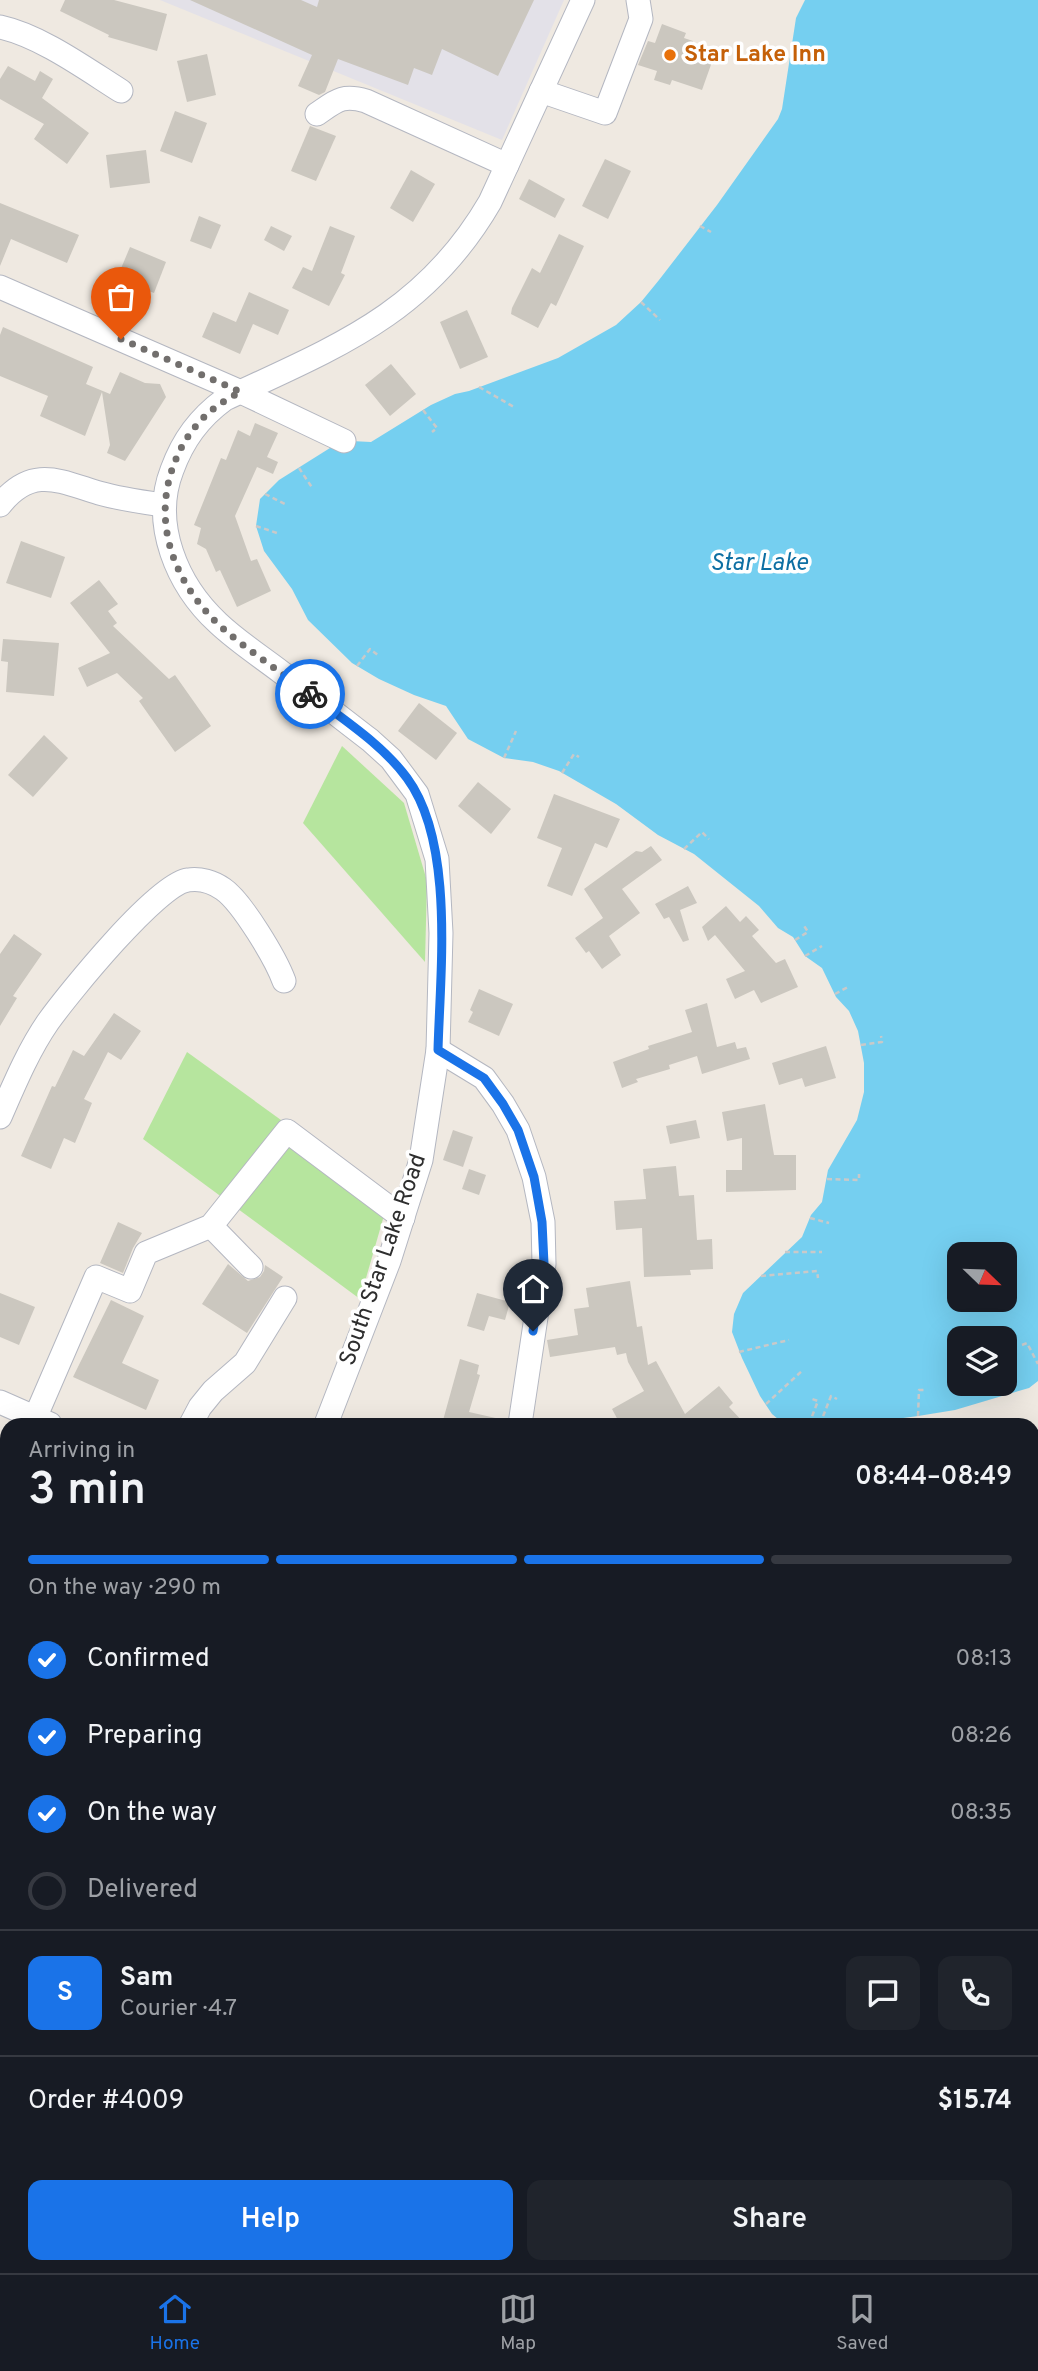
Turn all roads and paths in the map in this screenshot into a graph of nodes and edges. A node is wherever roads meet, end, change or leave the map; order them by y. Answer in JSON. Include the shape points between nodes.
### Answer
{"nodes":[{"id":1,"x":583,"y":0,"type":"edge"},
{"id":2,"x":638,"y":0,"type":"edge"},
{"id":3,"x":0,"y":27,"type":"edge"},
{"id":4,"x":541,"y":91,"type":"junction"},
{"id":5,"x":121,"y":92,"type":"dead end"},
{"id":6,"x":317,"y":114,"type":"dead end"},
{"id":7,"x":507,"y":165,"type":"junction"},
{"id":8,"x":700,"y":226,"type":"dead end"},
{"id":9,"x":711,"y":232,"type":"dead end"},
{"id":10,"x":0,"y":287,"type":"edge"},
{"id":11,"x":641,"y":302,"type":"dead end"},
{"id":12,"x":660,"y":320,"type":"dead end"},
{"id":13,"x":479,"y":387,"type":"dead end"},
{"id":14,"x":241,"y":392,"type":"junction"},
{"id":15,"x":514,"y":407,"type":"dead end"},
{"id":16,"x":423,"y":410,"type":"dead end"},
{"id":17,"x":432,"y":432,"type":"dead end"},
{"id":18,"x":344,"y":441,"type":"dead end"},
{"id":19,"x":299,"y":468,"type":"dead end"},
{"id":20,"x":313,"y":489,"type":"dead end"},
{"id":21,"x":265,"y":494,"type":"dead end"},
{"id":22,"x":285,"y":503,"type":"dead end"},
{"id":23,"x":0,"y":505,"type":"edge"},
{"id":24,"x":163,"y":505,"type":"junction"},
{"id":25,"x":256,"y":526,"type":"dead end"},
{"id":26,"x":277,"y":533,"type":"dead end"},
{"id":27,"x":379,"y":656,"type":"dead end"},
{"id":28,"x":357,"y":666,"type":"dead end"},
{"id":29,"x":516,"y":731,"type":"dead end"},
{"id":30,"x":579,"y":757,"type":"dead end"},
{"id":31,"x":504,"y":758,"type":"dead end"},
{"id":32,"x":562,"y":773,"type":"dead end"},
{"id":33,"x":709,"y":839,"type":"dead end"},
{"id":34,"x":684,"y":849,"type":"dead end"},
{"id":35,"x":803,"y":924,"type":"dead end"},
{"id":36,"x":795,"y":940,"type":"dead end"},
{"id":37,"x":822,"y":946,"type":"dead end"},
{"id":38,"x":805,"y":956,"type":"dead end"},
{"id":39,"x":284,"y":981,"type":"dead end"},
{"id":40,"x":848,"y":987,"type":"dead end"},
{"id":41,"x":835,"y":994,"type":"dead end"},
{"id":42,"x":881,"y":1035,"type":"dead end"},
{"id":43,"x":861,"y":1045,"type":"dead end"},
{"id":44,"x":438,"y":1050,"type":"junction"},
{"id":45,"x":0,"y":1117,"type":"edge"},
{"id":46,"x":859,"y":1174,"type":"dead end"},
{"id":47,"x":827,"y":1179,"type":"dead end"},
{"id":48,"x":403,"y":1218,"type":"junction"},
{"id":49,"x":810,"y":1218,"type":"dead end"},
{"id":50,"x":829,"y":1223,"type":"dead end"},
{"id":51,"x":211,"y":1226,"type":"junction"},
{"id":52,"x":785,"y":1252,"type":"dead end"},
{"id":53,"x":822,"y":1252,"type":"dead end"},
{"id":54,"x":251,"y":1267,"type":"dead end"},
{"id":55,"x":761,"y":1276,"type":"dead end"},
{"id":56,"x":818,"y":1278,"type":"dead end"},
{"id":57,"x":285,"y":1298,"type":"dead end"},
{"id":58,"x":789,"y":1340,"type":"dead end"},
{"id":59,"x":1022,"y":1345,"type":"dead end"},
{"id":60,"x":739,"y":1352,"type":"dead end"},
{"id":61,"x":1038,"y":1364,"type":"edge"},
{"id":62,"x":803,"y":1370,"type":"dead end"},
{"id":63,"x":924,"y":1390,"type":"dead end"},
{"id":64,"x":812,"y":1399,"type":"dead end"},
{"id":65,"x":837,"y":1399,"type":"dead end"},
{"id":66,"x":0,"y":1402,"type":"edge"},
{"id":67,"x":766,"y":1404,"type":"dead end"},
{"id":68,"x":918,"y":1416,"type":"dead end"},
{"id":69,"x":36,"y":1418,"type":"edge"},
{"id":70,"x":44,"y":1418,"type":"edge"},
{"id":71,"x":194,"y":1418,"type":"edge"},
{"id":72,"x":328,"y":1418,"type":"edge"},
{"id":73,"x":521,"y":1418,"type":"edge"},
{"id":74,"x":811,"y":1418,"type":"edge"},
{"id":75,"x":822,"y":1418,"type":"edge"}],
"edges":[{"from":1,"to":4,"type":"street","name":"South Star Lake Road"},
{"from":2,"to":4,"type":"street","via":[[641,19],[605,113]]},
{"from":3,"to":5,"type":"street","via":[[40,43]]},
{"from":4,"to":7,"type":"street","name":"South Star Lake Road"},
{"from":6,"to":7,"type":"street","via":[[338,99],[351,97]]},
{"from":7,"to":14,"type":"street","name":"South Star Lake Road","via":[[466,239],[411,299],[357,335]]},
{"from":8,"to":9,"type":"path"},
{"from":10,"to":14,"type":"street"},
{"from":11,"to":12,"type":"path"},
{"from":13,"to":15,"type":"path"},
{"from":14,"to":18,"type":"street"},
{"from":14,"to":24,"type":"street","name":"South Star Lake Road","via":[[210,410],[190,432],[169,477]]},
{"from":16,"to":17,"type":"path","via":[[437,428]]},
{"from":19,"to":20,"type":"path"},
{"from":21,"to":22,"type":"path"},
{"from":23,"to":24,"type":"street","via":[[16,490],[40,479]]},
{"from":24,"to":44,"type":"street","name":"South Star Lake Road","via":[[177,568],[218,624],[370,740],[417,794],[437,859],[441,893]]},
{"from":25,"to":26,"type":"path"},
{"from":27,"to":28,"type":"path","via":[[370,649]]},
{"from":29,"to":31,"type":"path"},
{"from":30,"to":32,"type":"path","via":[[574,754]]},
{"from":33,"to":34,"type":"path","via":[[702,832]]},
{"from":35,"to":36,"type":"path","via":[[808,932]]},
{"from":37,"to":38,"type":"path"},
{"from":39,"to":45,"type":"street","via":[[273,954],[229,893],[205,880],[179,881],[140,912],[48,1022]]},
{"from":40,"to":41,"type":"path"},
{"from":42,"to":43,"type":"path","via":[[882,1042]]},
{"from":44,"to":48,"type":"street","name":"South Star Lake Road","via":[[421,1160]]},
{"from":44,"to":73,"type":"street","via":[[484,1078],[518,1130],[534,1177],[544,1264]]},
{"from":46,"to":47,"type":"path","via":[[859,1180]]},
{"from":48,"to":51,"type":"street","via":[[287,1131]]},
{"from":48,"to":72,"type":"street","name":"South Star Lake Road"},
{"from":49,"to":50,"type":"path"},
{"from":51,"to":54,"type":"street"},
{"from":51,"to":70,"type":"street","via":[[146,1253],[130,1291],[96,1277]]},
{"from":52,"to":53,"type":"path"},
{"from":55,"to":56,"type":"path","via":[[817,1271]]},
{"from":57,"to":71,"type":"street","via":[[245,1363],[213,1391]]},
{"from":58,"to":60,"type":"path"},
{"from":59,"to":61,"type":"path","via":[[1027,1343]]},
{"from":62,"to":67,"type":"path"},
{"from":63,"to":68,"type":"path","via":[[919,1390]]},
{"from":64,"to":74,"type":"path","via":[[818,1401]]},
{"from":65,"to":75,"type":"path","via":[[831,1396]]},
{"from":66,"to":69,"type":"street"}]}
